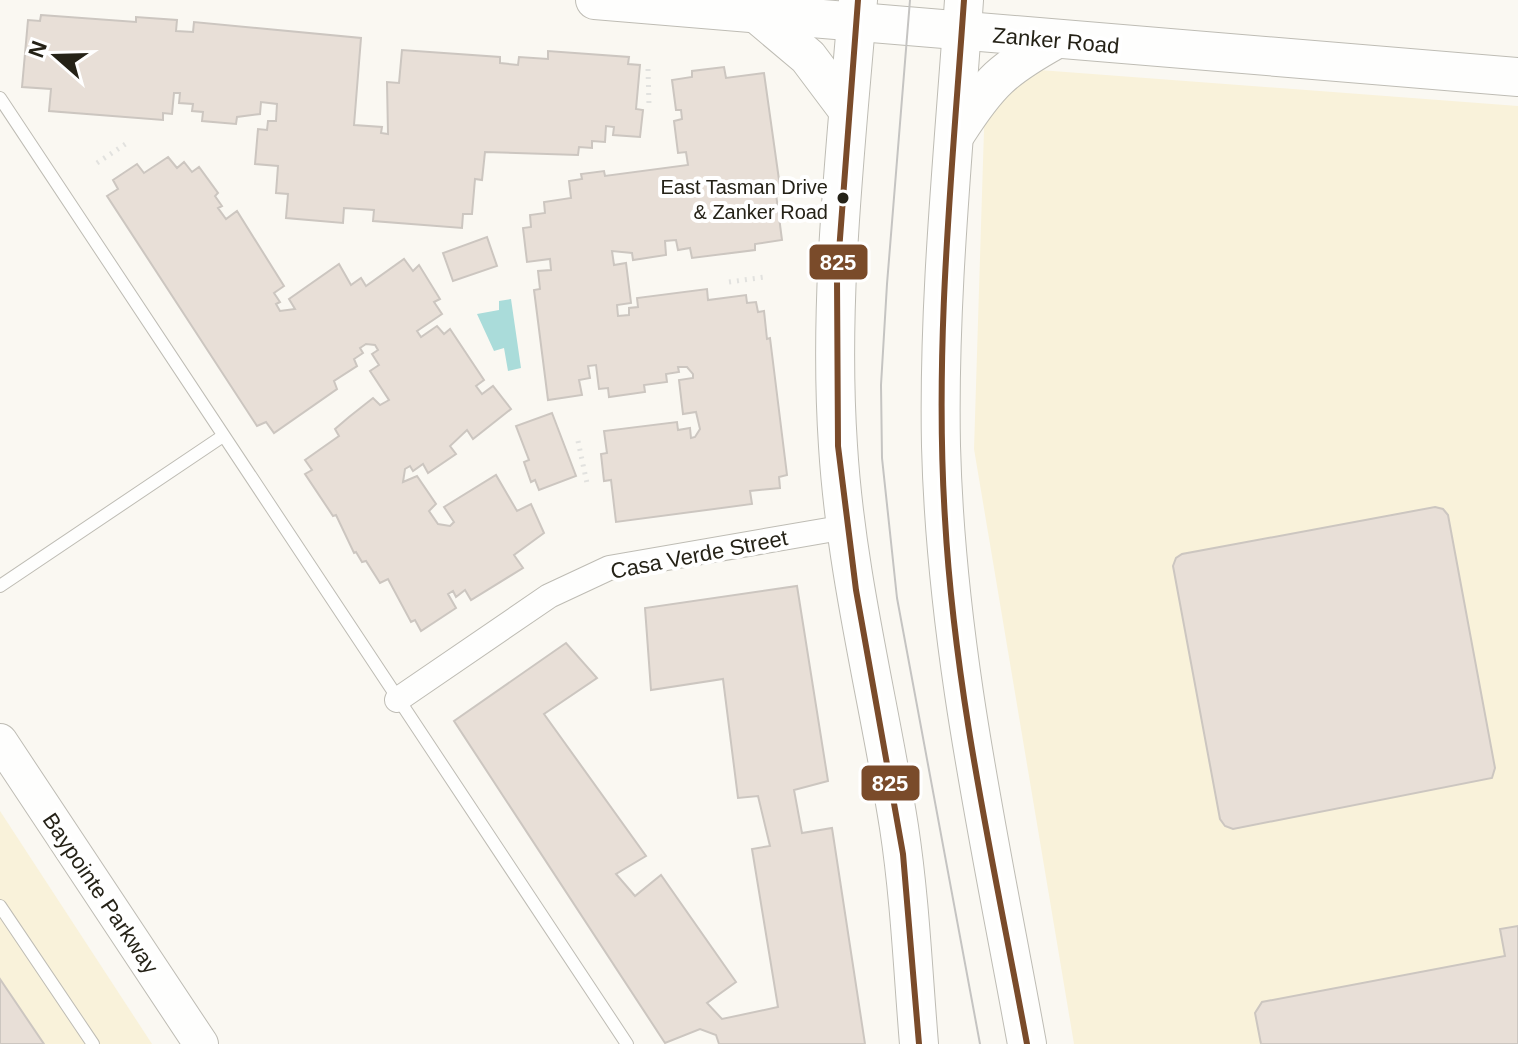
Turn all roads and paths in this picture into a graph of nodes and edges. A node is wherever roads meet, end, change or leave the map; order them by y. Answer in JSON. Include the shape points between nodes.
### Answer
{"nodes":[{"id":1,"x":595,"y":0,"type":"edge"},
{"id":2,"x":857,"y":12,"type":"edge"},
{"id":3,"x":757,"y":14,"type":"junction"},
{"id":4,"x":963,"y":16,"type":"edge"},
{"id":5,"x":1055,"y":40,"type":"junction"},
{"id":6,"x":648,"y":69,"type":"dead end"},
{"id":7,"x":1518,"y":77,"type":"edge"},
{"id":8,"x":0,"y":98,"type":"edge"},
{"id":9,"x":649,"y":105,"type":"dead end"},
{"id":10,"x":847,"y":109,"type":"junction"},
{"id":11,"x":955,"y":134,"type":"junction"},
{"id":12,"x":130,"y":141,"type":"dead end"},
{"id":13,"x":97,"y":163,"type":"dead end"},
{"id":14,"x":765,"y":277,"type":"dead end"},
{"id":15,"x":729,"y":282,"type":"dead end"},
{"id":16,"x":223,"y":436,"type":"junction"},
{"id":17,"x":578,"y":441,"type":"dead end"},
{"id":18,"x":588,"y":488,"type":"dead end"},
{"id":19,"x":846,"y":527,"type":"junction"},
{"id":20,"x":0,"y":586,"type":"edge"},
{"id":21,"x":397,"y":700,"type":"junction"},
{"id":22,"x":0,"y":741,"type":"edge"},
{"id":23,"x":0,"y":906,"type":"edge"},
{"id":24,"x":195,"y":1042,"type":"edge"},
{"id":25,"x":93,"y":1044,"type":"edge"},
{"id":26,"x":627,"y":1044,"type":"edge"},
{"id":27,"x":919,"y":1044,"type":"edge"},
{"id":28,"x":1027,"y":1044,"type":"edge"}],
"edges":[{"from":1,"to":3,"type":"main road","name":"Zanker Road"},
{"from":2,"to":3,"type":"main road","name":"Zanker Road"},
{"from":2,"to":4,"type":"main road","name":"Zanker Road"},
{"from":2,"to":10,"type":"main road"},
{"from":3,"to":10,"type":"main road","via":[[808,57]]},
{"from":4,"to":5,"type":"main road","name":"Zanker Road"},
{"from":4,"to":11,"type":"main road"},
{"from":5,"to":7,"type":"main road","name":"Zanker Road"},
{"from":5,"to":11,"type":"main road","via":[[1016,61],[986,86]]},
{"from":6,"to":9,"type":"path"},
{"from":8,"to":16,"type":"lane"},
{"from":10,"to":19,"type":"main road","via":[[835,379]]},
{"from":11,"to":28,"type":"main road","via":[[941,354],[951,599]]},
{"from":12,"to":13,"type":"path"},
{"from":14,"to":15,"type":"path"},
{"from":16,"to":20,"type":"lane"},
{"from":16,"to":21,"type":"lane"},
{"from":17,"to":18,"type":"path"},
{"from":19,"to":21,"type":"street","name":"Casa Verde Street","via":[[609,568],[549,596]]},
{"from":19,"to":27,"type":"main road","via":[[899,828]]},
{"from":21,"to":26,"type":"lane"},
{"from":22,"to":24,"type":"main road","name":"Baypointe Parkway"},
{"from":23,"to":25,"type":"lane"}]}
